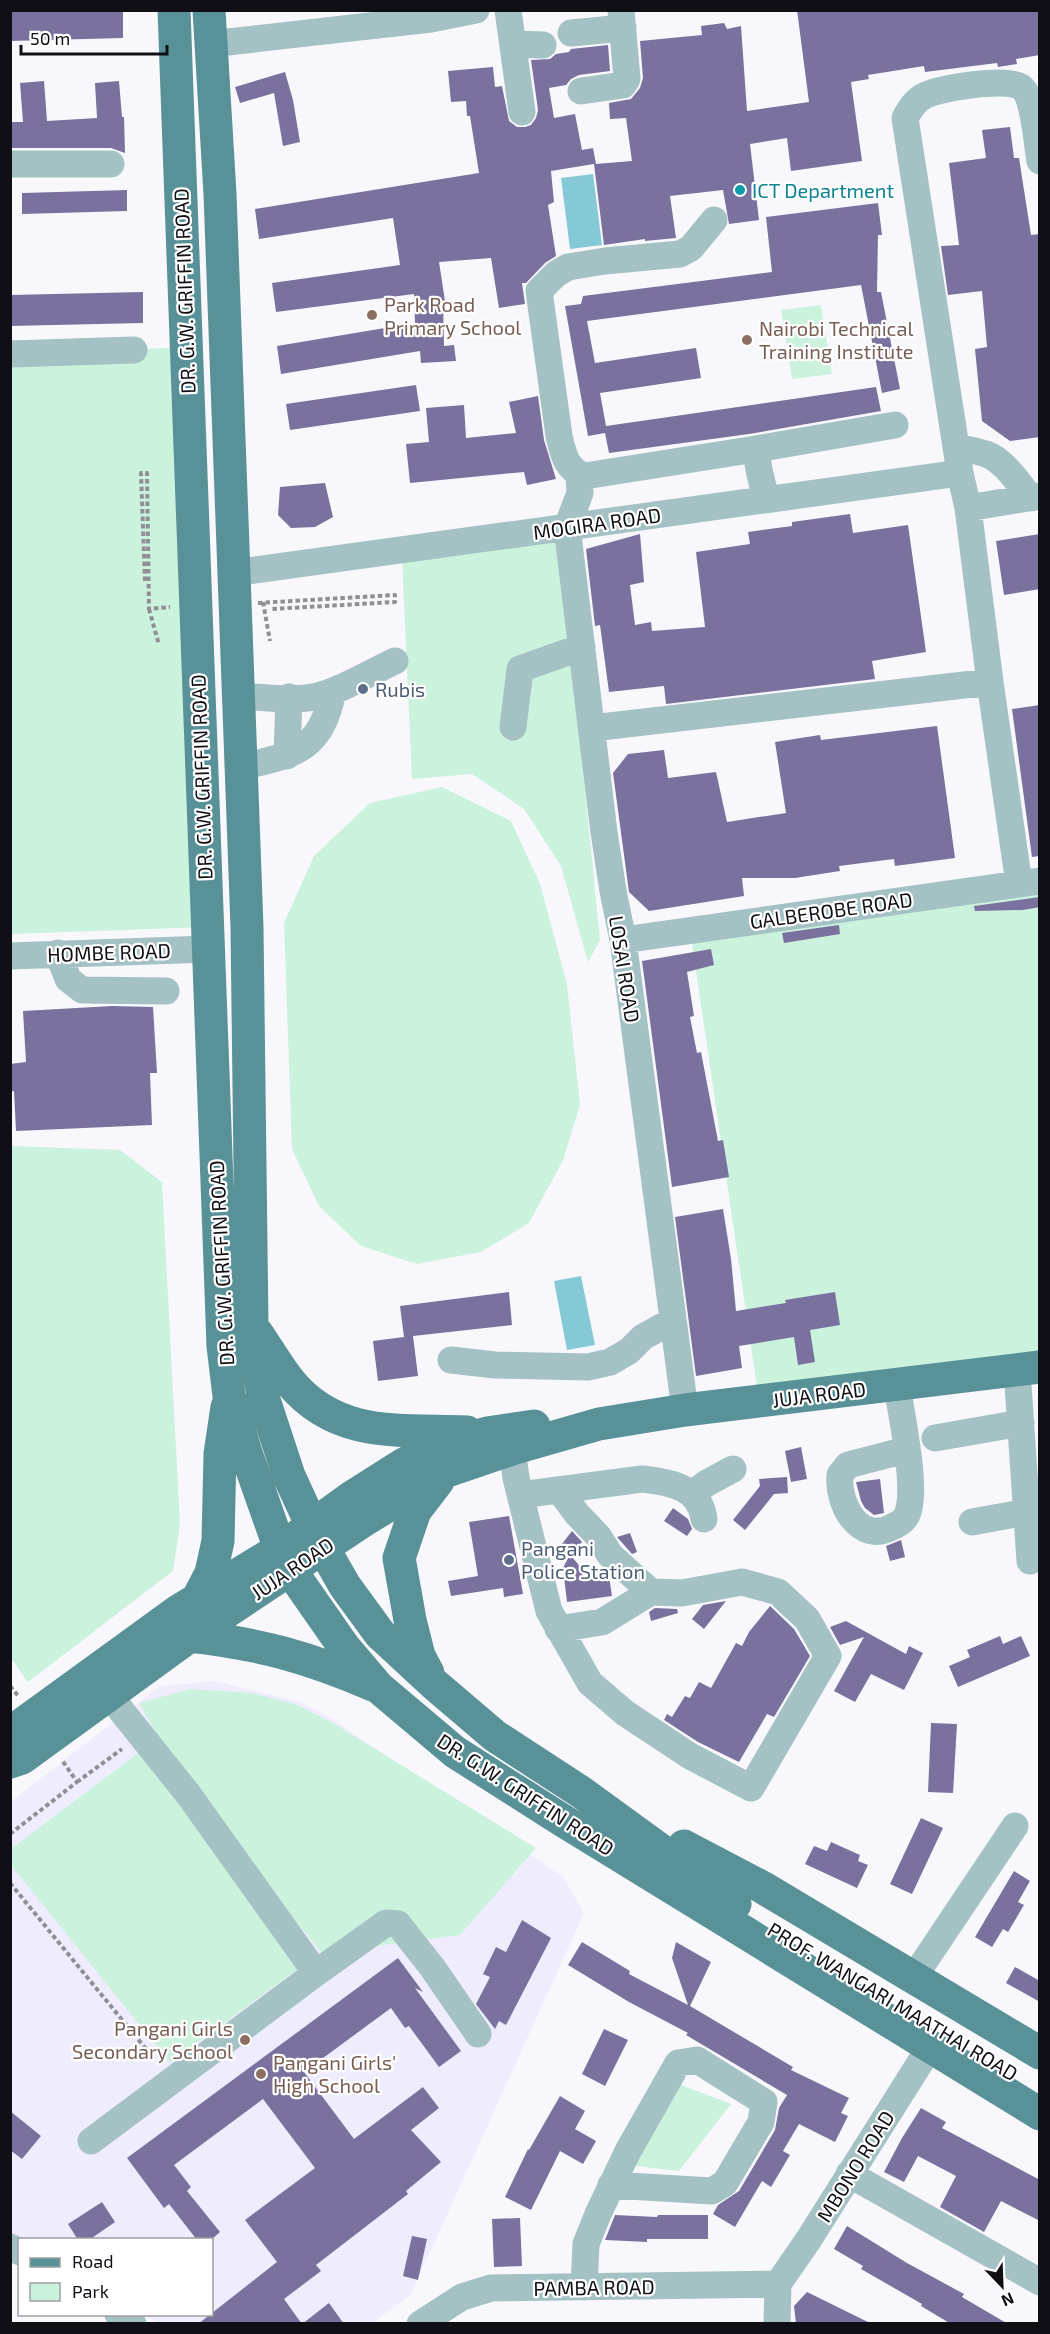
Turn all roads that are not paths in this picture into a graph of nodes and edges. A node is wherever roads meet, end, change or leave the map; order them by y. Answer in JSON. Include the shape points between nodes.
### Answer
{"nodes":[{"id":1,"x":174,"y":10,"type":"edge"},
{"id":2,"x":209,"y":10,"type":"edge"},
{"id":3,"x":476,"y":10,"type":"edge"},
{"id":4,"x":508,"y":10,"type":"edge"},
{"id":5,"x":431,"y":15,"type":"edge"},
{"id":6,"x":622,"y":19,"type":"edge"},
{"id":7,"x":571,"y":33,"type":"dead end"},
{"id":8,"x":210,"y":44,"type":"junction"},
{"id":9,"x":513,"y":44,"type":"junction"},
{"id":10,"x":543,"y":45,"type":"dead end"},
{"id":11,"x":581,"y":91,"type":"dead end"},
{"id":12,"x":522,"y":112,"type":"dead end"},
{"id":13,"x":1040,"y":161,"type":"edge"},
{"id":14,"x":10,"y":164,"type":"edge"},
{"id":15,"x":111,"y":164,"type":"dead end"},
{"id":16,"x":714,"y":220,"type":"dead end"},
{"id":17,"x":134,"y":350,"type":"dead end"},
{"id":18,"x":10,"y":354,"type":"edge"},
{"id":19,"x":895,"y":424,"type":"dead end"},
{"id":20,"x":756,"y":449,"type":"junction"},
{"id":21,"x":958,"y":460,"type":"junction"},
{"id":22,"x":579,"y":474,"type":"junction"},
{"id":23,"x":1035,"y":497,"type":"edge"},
{"id":24,"x":766,"y":499,"type":"junction"},
{"id":25,"x":968,"y":508,"type":"junction"},
{"id":26,"x":567,"y":527,"type":"junction"},
{"id":27,"x":234,"y":573,"type":"junction"},
{"id":28,"x":582,"y":647,"type":"junction"},
{"id":29,"x":395,"y":661,"type":"dead end"},
{"id":30,"x":990,"y":682,"type":"junction"},
{"id":31,"x":333,"y":692,"type":"junction"},
{"id":32,"x":239,"y":696,"type":"junction"},
{"id":33,"x":289,"y":697,"type":"junction"},
{"id":34,"x":513,"y":728,"type":"dead end"},
{"id":35,"x":592,"y":728,"type":"junction"},
{"id":36,"x":287,"y":756,"type":"junction"},
{"id":37,"x":241,"y":767,"type":"junction"},
{"id":38,"x":1029,"y":883,"type":"edge"},
{"id":39,"x":623,"y":940,"type":"junction"},
{"id":40,"x":208,"y":949,"type":"junction"},
{"id":41,"x":58,"y":953,"type":"junction"},
{"id":42,"x":10,"y":956,"type":"edge"},
{"id":43,"x":166,"y":991,"type":"dead end"},
{"id":44,"x":672,"y":1321,"type":"junction"},
{"id":45,"x":252,"y":1326,"type":"junction"},
{"id":46,"x":451,"y":1360,"type":"dead end"},
{"id":47,"x":1028,"y":1368,"type":"edge"},
{"id":48,"x":897,"y":1384,"type":"junction"},
{"id":49,"x":229,"y":1396,"type":"junction"},
{"id":50,"x":685,"y":1410,"type":"junction"},
{"id":51,"x":1021,"y":1423,"type":"junction"},
{"id":52,"x":935,"y":1438,"type":"dead end"},
{"id":53,"x":499,"y":1441,"type":"junction"},
{"id":54,"x":906,"y":1450,"type":"dead end"},
{"id":55,"x":733,"y":1469,"type":"dead end"},
{"id":56,"x":444,"y":1472,"type":"junction"},
{"id":57,"x":559,"y":1490,"type":"junction"},
{"id":58,"x":692,"y":1494,"type":"junction"},
{"id":59,"x":520,"y":1495,"type":"junction"},
{"id":60,"x":1027,"y":1512,"type":"junction"},
{"id":61,"x":704,"y":1519,"type":"dead end"},
{"id":62,"x":972,"y":1521,"type":"dead end"},
{"id":63,"x":318,"y":1537,"type":"junction"},
{"id":64,"x":285,"y":1560,"type":"junction"},
{"id":65,"x":1030,"y":1561,"type":"dead end"},
{"id":66,"x":651,"y":1592,"type":"junction"},
{"id":67,"x":198,"y":1598,"type":"junction"},
{"id":68,"x":558,"y":1629,"type":"junction"},
{"id":69,"x":190,"y":1636,"type":"junction"},
{"id":70,"x":434,"y":1684,"type":"junction"},
{"id":71,"x":378,"y":1687,"type":"junction"},
{"id":72,"x":108,"y":1694,"type":"junction"},
{"id":73,"x":10,"y":1733,"type":"edge"},
{"id":74,"x":10,"y":1762,"type":"edge"},
{"id":75,"x":581,"y":1792,"type":"junction"},
{"id":76,"x":562,"y":1820,"type":"junction"},
{"id":77,"x":1015,"y":1826,"type":"dead end"},
{"id":78,"x":746,"y":1912,"type":"junction"},
{"id":79,"x":315,"y":1973,"type":"junction"},
{"id":80,"x":914,"y":1977,"type":"junction"},
{"id":81,"x":478,"y":2034,"type":"dead end"},
{"id":82,"x":930,"y":2047,"type":"junction"},
{"id":83,"x":1040,"y":2053,"type":"edge"},
{"id":84,"x":1040,"y":2089,"type":"edge"},
{"id":85,"x":1040,"y":2114,"type":"edge"},
{"id":86,"x":91,"y":2141,"type":"dead end"},
{"id":87,"x":849,"y":2174,"type":"junction"},
{"id":88,"x":611,"y":2185,"type":"junction"},
{"id":89,"x":1040,"y":2282,"type":"edge"},
{"id":90,"x":778,"y":2284,"type":"junction"},
{"id":91,"x":584,"y":2287,"type":"junction"},
{"id":92,"x":462,"y":2297,"type":"junction"},
{"id":93,"x":420,"y":2324,"type":"edge"},
{"id":94,"x":461,"y":2324,"type":"edge"},
{"id":95,"x":777,"y":2324,"type":"edge"}],
"edges":[{"from":1,"to":40,"type":"main road","name":"DR. G.W. GRIFFIN ROAD"},
{"from":2,"to":8,"type":"main road","name":"DR. G.W. GRIFFIN ROAD"},
{"from":3,"to":5,"type":"street"},
{"from":4,"to":9,"type":"street"},
{"from":5,"to":8,"type":"street"},
{"from":6,"to":7,"type":"street"},
{"from":6,"to":11,"type":"street","via":[[626,83]]},
{"from":8,"to":27,"type":"main road","name":"DR. G.W. GRIFFIN ROAD","via":[[220,194]]},
{"from":9,"to":10,"type":"street"},
{"from":9,"to":12,"type":"street"},
{"from":13,"to":21,"type":"street","via":[[1030,99],[1022,87],[1008,82],[924,95],[905,118]]},
{"from":14,"to":15,"type":"street"},
{"from":16,"to":22,"type":"street","via":[[691,248],[680,254],[568,267],[539,291],[564,459]]},
{"from":17,"to":18,"type":"street"},
{"from":19,"to":20,"type":"street"},
{"from":20,"to":22,"type":"street"},
{"from":20,"to":24,"type":"street"},
{"from":21,"to":23,"type":"street","via":[[987,454]]},
{"from":21,"to":24,"type":"street","name":"MOGIRA ROAD"},
{"from":21,"to":25,"type":"street"},
{"from":22,"to":26,"type":"street","via":[[580,493]]},
{"from":23,"to":25,"type":"street"},
{"from":24,"to":26,"type":"street","name":"MOGIRA ROAD"},
{"from":25,"to":30,"type":"street"},
{"from":26,"to":27,"type":"street","name":"MOGIRA ROAD"},
{"from":26,"to":28,"type":"street","name":"LOSAI ROAD"},
{"from":27,"to":32,"type":"main road","name":"DR. G.W. GRIFFIN ROAD"},
{"from":28,"to":34,"type":"street","via":[[520,669]]},
{"from":28,"to":35,"type":"street","name":"LOSAI ROAD"},
{"from":29,"to":31,"type":"street"},
{"from":30,"to":35,"type":"street"},
{"from":30,"to":38,"type":"street"},
{"from":31,"to":33,"type":"street"},
{"from":31,"to":36,"type":"street","via":[[318,734]]},
{"from":32,"to":33,"type":"street"},
{"from":32,"to":37,"type":"main road","name":"DR. G.W. GRIFFIN ROAD"},
{"from":33,"to":36,"type":"street"},
{"from":35,"to":39,"type":"street","name":"LOSAI ROAD","via":[[604,832]]},
{"from":36,"to":37,"type":"street"},
{"from":37,"to":45,"type":"main road","name":"DR. G.W. GRIFFIN ROAD"},
{"from":38,"to":39,"type":"street","name":"GALBEROBE ROAD"},
{"from":39,"to":44,"type":"street","name":"LOSAI ROAD"},
{"from":40,"to":41,"type":"street","name":"HOMBE ROAD"},
{"from":40,"to":49,"type":"main road","name":"DR. G.W. GRIFFIN ROAD","via":[[223,1346]]},
{"from":41,"to":42,"type":"street","name":"HOMBE ROAD"},
{"from":41,"to":43,"type":"street","via":[[68,979],[82,990]]},
{"from":44,"to":46,"type":"street","via":[[610,1362],[588,1367]]},
{"from":44,"to":50,"type":"street","name":"LOSAI ROAD"},
{"from":45,"to":53,"type":"main road","via":[[291,1382],[312,1404],[338,1420],[370,1428]]},
{"from":45,"to":63,"type":"main road","name":"DR. G.W. GRIFFIN ROAD","via":[[263,1397],[289,1476]]},
{"from":47,"to":48,"type":"main road","name":"JUJA ROAD"},
{"from":47,"to":51,"type":"street"},
{"from":48,"to":50,"type":"main road","name":"JUJA ROAD"},
{"from":48,"to":54,"type":"street"},
{"from":49,"to":64,"type":"main road","name":"DR. G.W. GRIFFIN ROAD"},
{"from":49,"to":67,"type":"main road","via":[[220,1454],[218,1541],[211,1573]]},
{"from":50,"to":53,"type":"main road","name":"JUJA ROAD"},
{"from":51,"to":52,"type":"street"},
{"from":51,"to":60,"type":"street"},
{"from":53,"to":56,"type":"main road","name":"JUJA ROAD"},
{"from":53,"to":59,"type":"street"},
{"from":53,"to":63,"type":"main road","name":"JUJA ROAD","via":[[438,1448],[404,1464],[352,1497]]},
{"from":55,"to":58,"type":"street"},
{"from":56,"to":63,"type":"main road","name":"JUJA ROAD","via":[[366,1519]]},
{"from":56,"to":70,"type":"main road","via":[[415,1511],[399,1558],[419,1656]]},
{"from":57,"to":58,"type":"street","via":[[642,1479],[668,1483]]},
{"from":57,"to":59,"type":"street"},
{"from":57,"to":66,"type":"street","via":[[610,1555]]},
{"from":58,"to":61,"type":"street","via":[[701,1505]]},
{"from":59,"to":68,"type":"street","via":[[549,1611]]},
{"from":60,"to":62,"type":"street"},
{"from":60,"to":65,"type":"street"},
{"from":63,"to":64,"type":"main road","name":"JUJA ROAD"},
{"from":63,"to":70,"type":"main road","name":"DR. G.W. GRIFFIN ROAD","via":[[345,1586],[380,1634]]},
{"from":64,"to":67,"type":"main road","name":"JUJA ROAD"},
{"from":64,"to":69,"type":"main road","name":"JUJA ROAD"},
{"from":64,"to":71,"type":"main road","name":"DR. G.W. GRIFFIN ROAD","via":[[344,1647]]},
{"from":66,"to":68,"type":"street","via":[[602,1622]]},
{"from":66,"to":68,"type":"street","via":[[682,1593],[742,1581],[778,1592],[807,1619],[828,1656],[751,1788],[690,1756],[625,1713],[590,1683]]},
{"from":67,"to":73,"type":"main road","name":"JUJA ROAD"},
{"from":69,"to":71,"type":"main road","via":[[275,1649]]},
{"from":69,"to":72,"type":"main road","name":"JUJA ROAD"},
{"from":70,"to":75,"type":"main road","name":"DR. G.W. GRIFFIN ROAD","via":[[495,1736]]},
{"from":71,"to":76,"type":"main road","name":"DR. G.W. GRIFFIN ROAD","via":[[454,1752]]},
{"from":72,"to":74,"type":"main road","name":"JUJA ROAD","via":[[22,1758]]},
{"from":72,"to":79,"type":"street","via":[[188,1794]]},
{"from":75,"to":78,"type":"main road","name":"DR. G.W. GRIFFIN ROAD"},
{"from":75,"to":80,"type":"main road","name":"DR. G.W. GRIFFIN ROAD","via":[[762,1887]]},
{"from":76,"to":78,"type":"main road"},
{"from":76,"to":82,"type":"main road","name":"DR. G.W. GRIFFIN ROAD"},
{"from":77,"to":80,"type":"street"},
{"from":78,"to":84,"type":"main road","name":"PROF. WANGARI MAATHAI ROAD"},
{"from":79,"to":81,"type":"street","via":[[386,1923],[398,1924]]},
{"from":79,"to":86,"type":"street"},
{"from":80,"to":83,"type":"main road","name":"DR. G.W. GRIFFIN ROAD"},
{"from":82,"to":85,"type":"main road","name":"DR. G.W. GRIFFIN ROAD"},
{"from":82,"to":87,"type":"street","name":"MBONO ROAD"},
{"from":87,"to":89,"type":"street"},
{"from":87,"to":90,"type":"street","name":"MBONO ROAD"},
{"from":88,"to":88,"type":"street","via":[[678,2063],[697,2060],[764,2102],[761,2122],[725,2183],[712,2190]]},
{"from":88,"to":91,"type":"street","via":[[586,2244]]},
{"from":90,"to":91,"type":"street","name":"PAMBA ROAD"},
{"from":90,"to":95,"type":"street"},
{"from":91,"to":92,"type":"street","name":"PAMBA ROAD","via":[[492,2288]]},
{"from":92,"to":93,"type":"street","name":"PAMBA ROAD"},
{"from":92,"to":94,"type":"street"}]}
